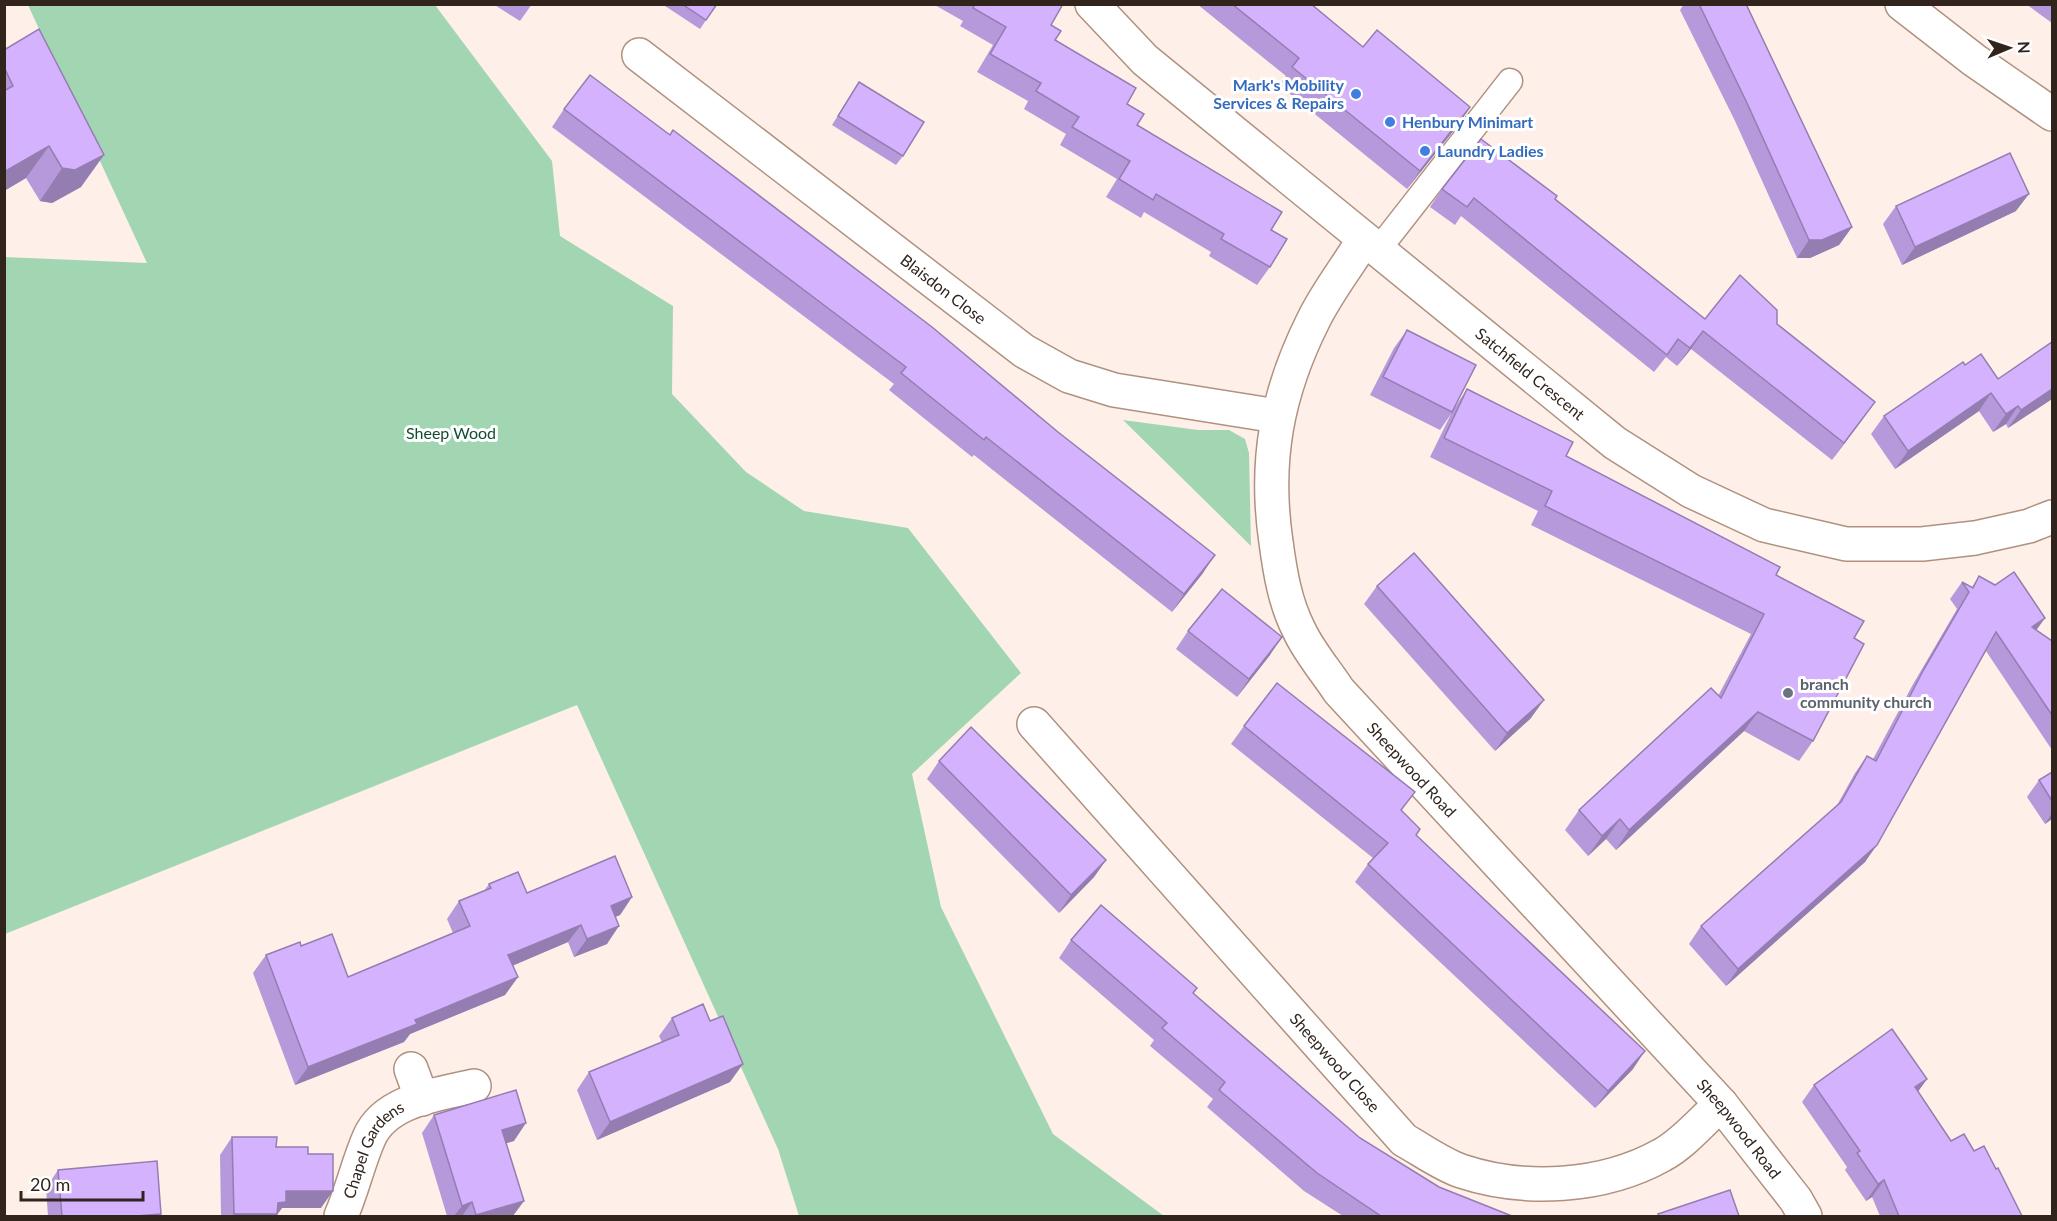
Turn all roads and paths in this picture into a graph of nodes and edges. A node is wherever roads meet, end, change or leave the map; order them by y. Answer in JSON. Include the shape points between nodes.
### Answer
{"nodes":[{"id":1,"x":1092,"y":4,"type":"edge"},
{"id":2,"x":1902,"y":4,"type":"edge"},
{"id":3,"x":644,"y":68,"type":"dead end"},
{"id":4,"x":1510,"y":81,"type":"dead end"},
{"id":5,"x":2052,"y":114,"type":"edge"},
{"id":6,"x":1371,"y":245,"type":"junction"},
{"id":7,"x":1277,"y":416,"type":"junction"},
{"id":8,"x":2052,"y":516,"type":"edge"},
{"id":9,"x":1034,"y":724,"type":"dead end"},
{"id":10,"x":474,"y":1086,"type":"dead end"},
{"id":11,"x":1721,"y":1104,"type":"junction"},
{"id":12,"x":341,"y":1216,"type":"edge"},
{"id":13,"x":1805,"y":1216,"type":"edge"}],
"edges":[{"from":1,"to":6,"type":"street","name":"Satchfield Crescent","via":[[1145,60]]},
{"from":2,"to":5,"type":"street"},
{"from":3,"to":7,"type":"street","name":"Blaisdon Close","via":[[1024,351],[1069,376],[1114,390]]},
{"from":4,"to":6,"type":"lane"},
{"from":6,"to":7,"type":"street","name":"Sheepwood Road","via":[[1314,319]]},
{"from":6,"to":8,"type":"street","name":"Satchfield Crescent","via":[[1615,443],[1691,491],[1764,525],[1846,544],[1922,544],[1975,538],[2029,526]]},
{"from":7,"to":11,"type":"street","name":"Sheepwood Road","via":[[1272,457],[1272,520],[1281,582],[1299,630],[1339,691]]},
{"from":9,"to":11,"type":"street","name":"Sheepwood Close","via":[[1404,1140],[1413,1145],[1460,1170],[1518,1184],[1564,1183],[1616,1174],[1663,1155]]},
{"from":10,"to":12,"type":"street","name":"Chapel Gardens","via":[[417,1084],[370,1135]]},
{"from":11,"to":13,"type":"street","name":"Sheepwood Road"}]}
